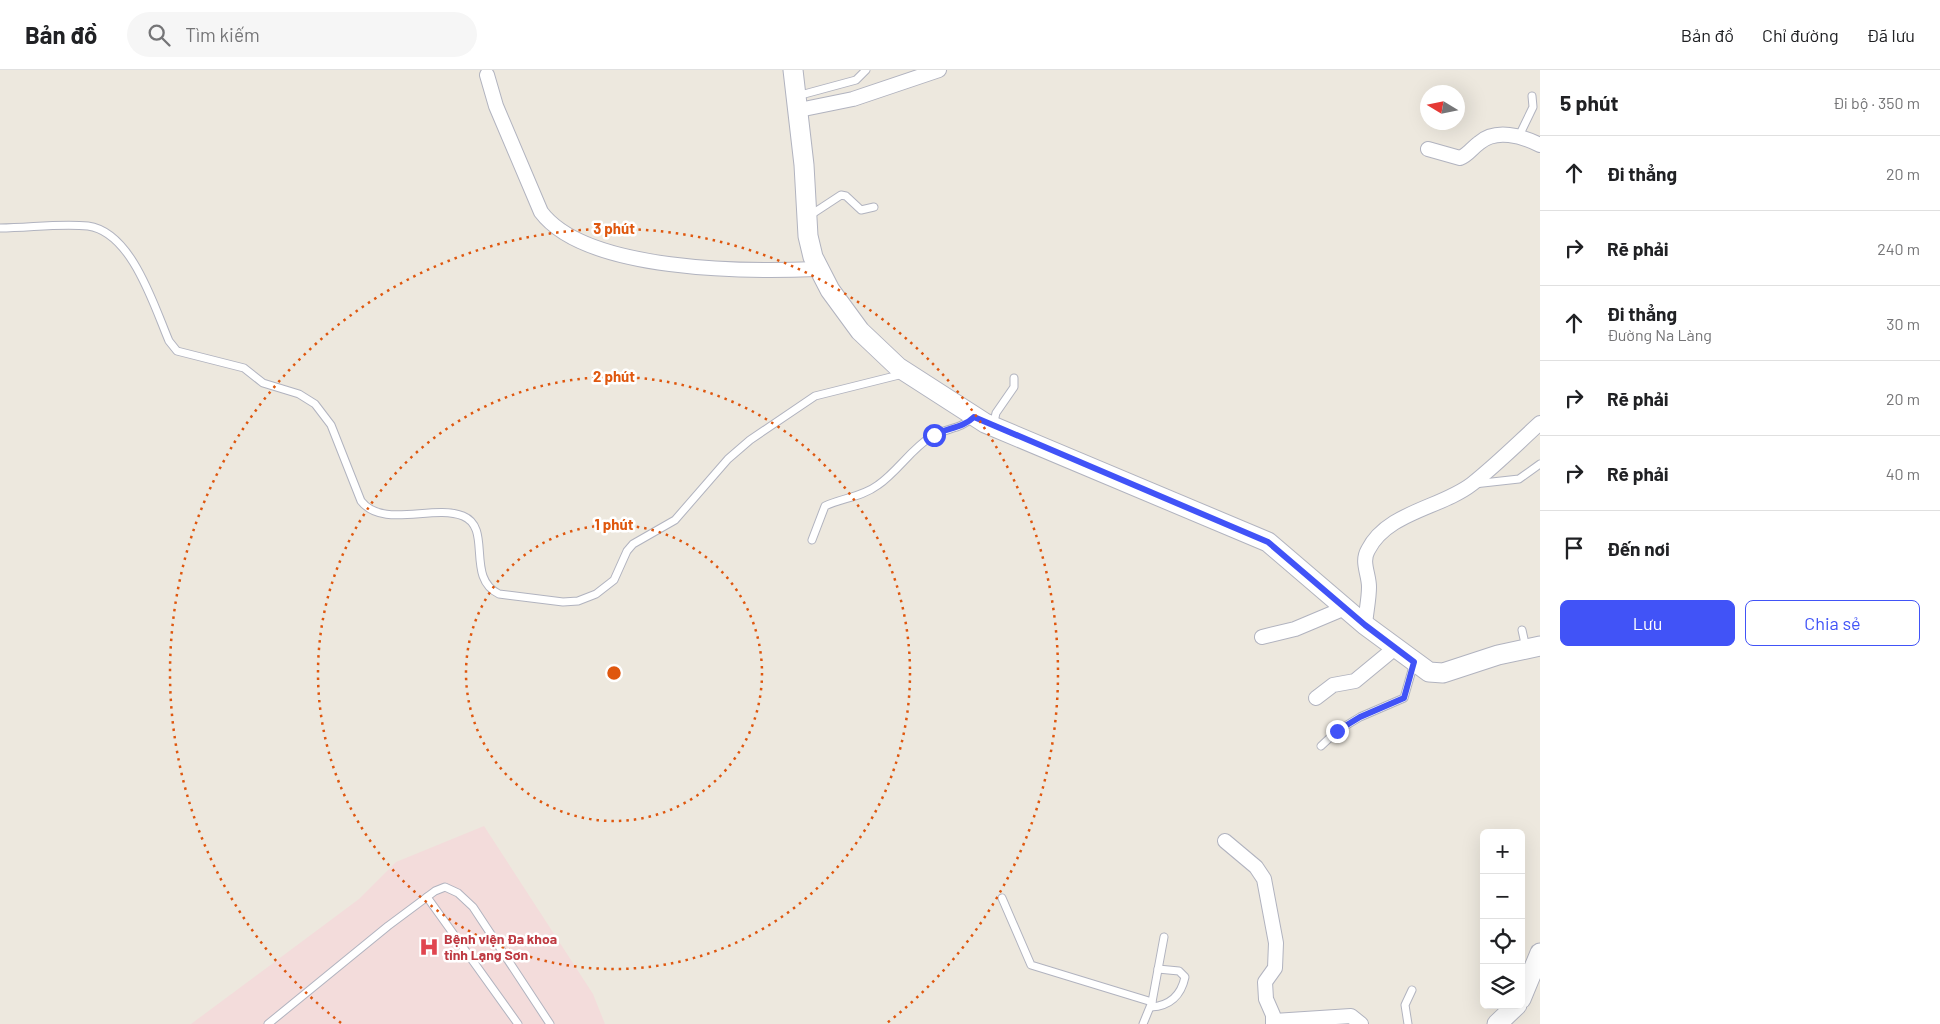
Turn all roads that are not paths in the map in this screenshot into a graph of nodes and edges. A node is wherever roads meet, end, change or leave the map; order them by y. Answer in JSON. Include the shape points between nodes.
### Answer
{"nodes":[{"id":1,"x":793,"y":70,"type":"edge"},
{"id":2,"x":866,"y":70,"type":"edge"},
{"id":3,"x":939,"y":70,"type":"edge"},
{"id":4,"x":487,"y":75,"type":"dead end"},
{"id":5,"x":1532,"y":96,"type":"dead end"},
{"id":6,"x":798,"y":103,"type":"junction"},
{"id":7,"x":1519,"y":136,"type":"junction"},
{"id":8,"x":1540,"y":145,"type":"edge"},
{"id":9,"x":1428,"y":149,"type":"dead end"},
{"id":10,"x":874,"y":207,"type":"dead end"},
{"id":11,"x":807,"y":218,"type":"junction"},
{"id":12,"x":0,"y":228,"type":"edge"},
{"id":13,"x":817,"y":269,"type":"junction"},
{"id":14,"x":906,"y":373,"type":"junction"},
{"id":15,"x":1014,"y":378,"type":"dead end"},
{"id":16,"x":974,"y":417,"type":"junction"},
{"id":17,"x":1540,"y":423,"type":"edge"},
{"id":18,"x":993,"y":426,"type":"junction"},
{"id":19,"x":1540,"y":464,"type":"edge"},
{"id":20,"x":1472,"y":484,"type":"junction"},
{"id":21,"x":812,"y":540,"type":"dead end"},
{"id":22,"x":1345,"y":608,"type":"junction"},
{"id":23,"x":1365,"y":625,"type":"junction"},
{"id":24,"x":1262,"y":637,"type":"dead end"},
{"id":25,"x":1529,"y":641,"type":"edge"},
{"id":26,"x":1395,"y":648,"type":"junction"},
{"id":27,"x":1414,"y":662,"type":"junction"},
{"id":28,"x":1316,"y":698,"type":"dead end"},
{"id":29,"x":1321,"y":746,"type":"dead end"},
{"id":30,"x":1225,"y":841,"type":"dead end"},
{"id":31,"x":427,"y":897,"type":"junction"},
{"id":32,"x":1002,"y":898,"type":"dead end"},
{"id":33,"x":1164,"y":937,"type":"dead end"},
{"id":34,"x":1540,"y":953,"type":"edge"},
{"id":35,"x":1158,"y":969,"type":"junction"},
{"id":36,"x":1525,"y":987,"type":"edge"},
{"id":37,"x":1412,"y":990,"type":"dead end"},
{"id":38,"x":1151,"y":1004,"type":"junction"},
{"id":39,"x":1273,"y":1022,"type":"edge"},
{"id":40,"x":268,"y":1024,"type":"edge"},
{"id":41,"x":518,"y":1024,"type":"edge"},
{"id":42,"x":550,"y":1024,"type":"edge"},
{"id":43,"x":1143,"y":1024,"type":"edge"},
{"id":44,"x":1361,"y":1024,"type":"edge"},
{"id":45,"x":1408,"y":1024,"type":"edge"}],
"edges":[{"from":1,"to":6,"type":"main road"},
{"from":2,"to":6,"type":"lane","via":[[856,80]]},
{"from":3,"to":6,"type":"street","via":[[853,99]]},
{"from":4,"to":13,"type":"street","via":[[496,106],[541,212],[570,236],[616,252],[692,267],[748,271]]},
{"from":5,"to":7,"type":"lane","via":[[1533,107]]},
{"from":6,"to":11,"type":"main road"},
{"from":7,"to":8,"type":"street"},
{"from":7,"to":9,"type":"street","via":[[1491,136],[1460,158]]},
{"from":10,"to":11,"type":"lane","via":[[861,210],[841,195]]},
{"from":11,"to":13,"type":"main road","via":[[809,246]]},
{"from":12,"to":14,"type":"lane","via":[[88,226],[106,232],[119,242],[134,262],[177,351],[244,368],[263,383],[289,390],[315,404],[331,425],[366,508],[380,514],[451,514],[471,521],[476,528],[483,579],[499,594],[563,602],[578,601],[596,594],[614,580],[633,544],[675,520],[728,459],[750,440],[815,396]]},
{"from":13,"to":14,"type":"main road","via":[[860,331]]},
{"from":14,"to":16,"type":"main road"},
{"from":15,"to":18,"type":"lane","via":[[1014,387],[996,414]]},
{"from":16,"to":18,"type":"main road"},
{"from":16,"to":21,"type":"lane","via":[[964,426],[944,430],[923,442],[871,490],[825,506]]},
{"from":17,"to":20,"type":"street"},
{"from":18,"to":22,"type":"main road","via":[[1268,542]]},
{"from":19,"to":20,"type":"lane","via":[[1518,479]]},
{"from":20,"to":23,"type":"street","via":[[1438,504],[1395,522],[1372,543],[1365,559],[1369,587]]},
{"from":22,"to":23,"type":"main road"},
{"from":22,"to":24,"type":"street","via":[[1295,629]]},
{"from":23,"to":26,"type":"main road"},
{"from":25,"to":27,"type":"main road","via":[[1443,673],[1429,672]]},
{"from":26,"to":27,"type":"main road"},
{"from":26,"to":28,"type":"street","via":[[1355,681],[1333,685]]},
{"from":27,"to":29,"type":"lane","via":[[1404,698],[1347,724]]},
{"from":30,"to":39,"type":"street","via":[[1256,866],[1264,879],[1276,943],[1276,968],[1265,982]]},
{"from":31,"to":40,"type":"lane"},
{"from":31,"to":41,"type":"lane"},
{"from":31,"to":42,"type":"lane","via":[[445,887],[468,902]]},
{"from":32,"to":38,"type":"lane","via":[[1031,965]]},
{"from":33,"to":35,"type":"lane"},
{"from":34,"to":36,"type":"main road"},
{"from":35,"to":38,"type":"lane"},
{"from":35,"to":38,"type":"lane","via":[[1179,971],[1185,977],[1171,1002]]},
{"from":37,"to":45,"type":"lane","via":[[1405,1005]]},
{"from":38,"to":43,"type":"lane"},
{"from":39,"to":44,"type":"street","via":[[1351,1016]]}]}
